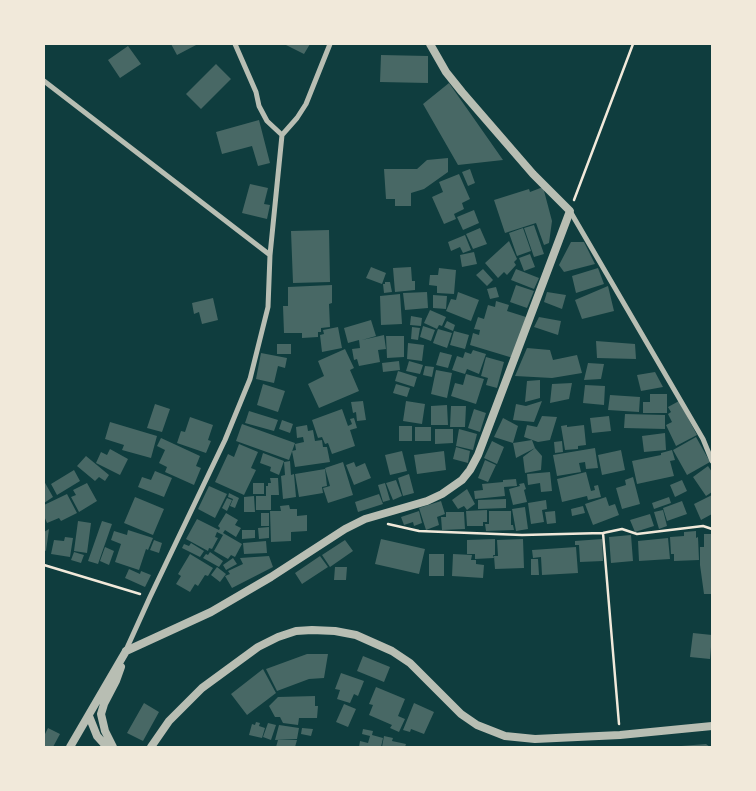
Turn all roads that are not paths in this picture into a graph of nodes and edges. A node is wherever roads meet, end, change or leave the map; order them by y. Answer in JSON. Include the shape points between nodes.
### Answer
{"nodes":[{"id":1,"x":235,"y":44,"type":"edge"},
{"id":2,"x":330,"y":44,"type":"edge"},
{"id":3,"x":430,"y":44,"type":"edge"},
{"id":4,"x":44,"y":81,"type":"edge"},
{"id":5,"x":282,"y":135,"type":"junction"},
{"id":6,"x":570,"y":211,"type":"junction"},
{"id":7,"x":270,"y":255,"type":"junction"},
{"id":8,"x":712,"y":461,"type":"edge"},
{"id":9,"x":126,"y":651,"type":"junction"},
{"id":10,"x":89,"y":716,"type":"junction"},
{"id":11,"x":712,"y":726,"type":"edge"},
{"id":12,"x":70,"y":747,"type":"edge"},
{"id":13,"x":106,"y":747,"type":"edge"},
{"id":14,"x":113,"y":747,"type":"edge"},
{"id":15,"x":151,"y":747,"type":"edge"}],
"edges":[{"from":1,"to":5,"type":"street","via":[[259,106],[267,121]]},
{"from":2,"to":5,"type":"street","via":[[306,104]]},
{"from":3,"to":6,"type":"street","via":[[462,92],[533,174]]},
{"from":4,"to":7,"type":"street"},
{"from":5,"to":7,"type":"street"},
{"from":6,"to":8,"type":"street"},
{"from":6,"to":9,"type":"street","via":[[478,455],[462,480],[427,501],[365,519],[345,529],[211,612]]},
{"from":7,"to":9,"type":"street","via":[[268,307],[250,379],[225,440]]},
{"from":9,"to":10,"type":"street"},
{"from":9,"to":14,"type":"street","via":[[101,714]]},
{"from":10,"to":12,"type":"street"},
{"from":10,"to":13,"type":"street"},
{"from":11,"to":15,"type":"street","via":[[528,739],[492,733],[461,714],[410,662],[392,651],[356,635],[312,630],[296,631],[258,647],[202,688],[169,721]]}]}
